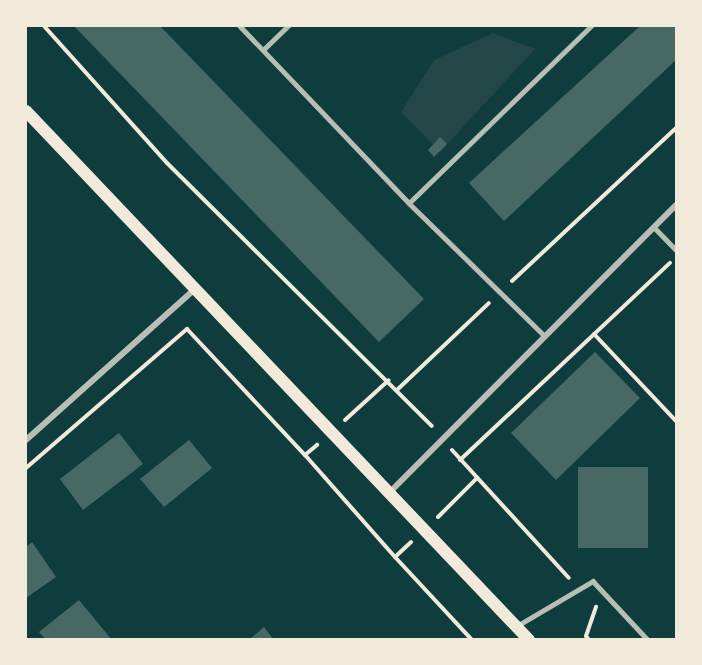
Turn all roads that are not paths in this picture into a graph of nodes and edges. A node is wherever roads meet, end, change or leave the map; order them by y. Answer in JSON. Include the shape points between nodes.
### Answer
{"nodes":[{"id":1,"x":240,"y":26,"type":"edge"},
{"id":2,"x":288,"y":26,"type":"edge"},
{"id":3,"x":591,"y":26,"type":"edge"},
{"id":4,"x":263,"y":50,"type":"junction"},
{"id":5,"x":26,"y":111,"type":"edge"},
{"id":6,"x":408,"y":203,"type":"junction"},
{"id":7,"x":676,"y":205,"type":"edge"},
{"id":8,"x":654,"y":227,"type":"junction"},
{"id":9,"x":676,"y":250,"type":"edge"},
{"id":10,"x":196,"y":288,"type":"junction"},
{"id":11,"x":544,"y":335,"type":"junction"},
{"id":12,"x":26,"y":440,"type":"edge"},
{"id":13,"x":391,"y":490,"type":"junction"},
{"id":14,"x":517,"y":626,"type":"junction"},
{"id":15,"x":530,"y":639,"type":"edge"},
{"id":16,"x":648,"y":639,"type":"edge"}],
"edges":[{"from":1,"to":4,"type":"lane"},
{"from":2,"to":4,"type":"lane"},
{"from":3,"to":6,"type":"lane"},
{"from":4,"to":6,"type":"lane"},
{"from":5,"to":10,"type":"main road"},
{"from":6,"to":11,"type":"lane"},
{"from":7,"to":8,"type":"street"},
{"from":8,"to":9,"type":"lane"},
{"from":8,"to":11,"type":"street"},
{"from":10,"to":12,"type":"street"},
{"from":10,"to":13,"type":"main road"},
{"from":11,"to":13,"type":"street"},
{"from":13,"to":14,"type":"main road"},
{"from":14,"to":15,"type":"main road"},
{"from":14,"to":16,"type":"lane","via":[[593,581]]}]}
